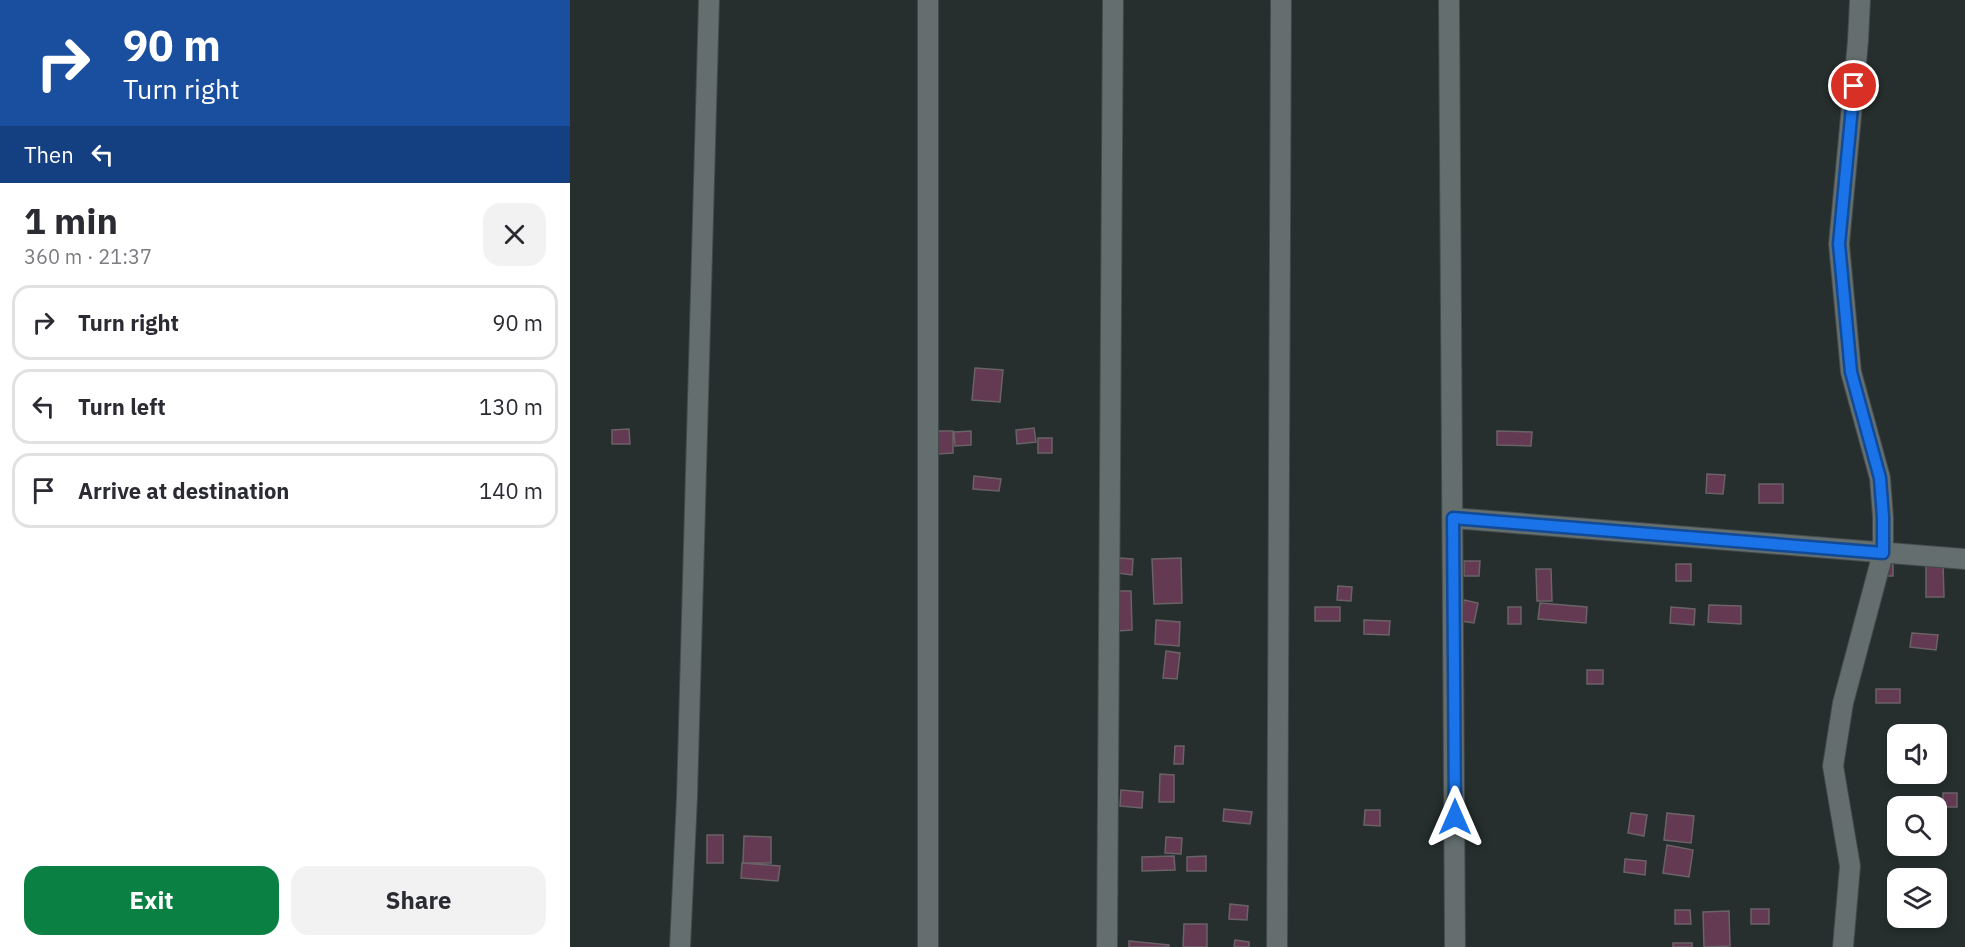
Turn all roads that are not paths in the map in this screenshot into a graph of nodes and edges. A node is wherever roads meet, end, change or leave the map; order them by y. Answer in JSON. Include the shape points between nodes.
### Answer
{"nodes":[{"id":1,"x":709,"y":0,"type":"edge"},
{"id":2,"x":928,"y":0,"type":"edge"},
{"id":3,"x":1113,"y":0,"type":"edge"},
{"id":4,"x":1281,"y":0,"type":"edge"},
{"id":5,"x":1449,"y":0,"type":"edge"},
{"id":6,"x":1860,"y":0,"type":"edge"},
{"id":7,"x":1453,"y":518,"type":"junction"},
{"id":8,"x":1883,"y":553,"type":"junction"},
{"id":9,"x":1965,"y":559,"type":"edge"},
{"id":10,"x":680,"y":947,"type":"edge"},
{"id":11,"x":928,"y":947,"type":"edge"},
{"id":12,"x":1107,"y":947,"type":"edge"},
{"id":13,"x":1277,"y":947,"type":"edge"},
{"id":14,"x":1455,"y":947,"type":"edge"},
{"id":15,"x":1844,"y":947,"type":"edge"}],
"edges":[{"from":1,"to":10,"type":"street","via":[[688,785]]},
{"from":2,"to":11,"type":"street"},
{"from":3,"to":12,"type":"street"},
{"from":4,"to":13,"type":"street"},
{"from":5,"to":7,"type":"street"},
{"from":6,"to":8,"type":"street","via":[[1839,244],[1851,372],[1880,478]]},
{"from":7,"to":8,"type":"street"},
{"from":7,"to":14,"type":"street"},
{"from":8,"to":9,"type":"street"},
{"from":8,"to":15,"type":"street","via":[[1843,703],[1833,766],[1850,866]]}]}
